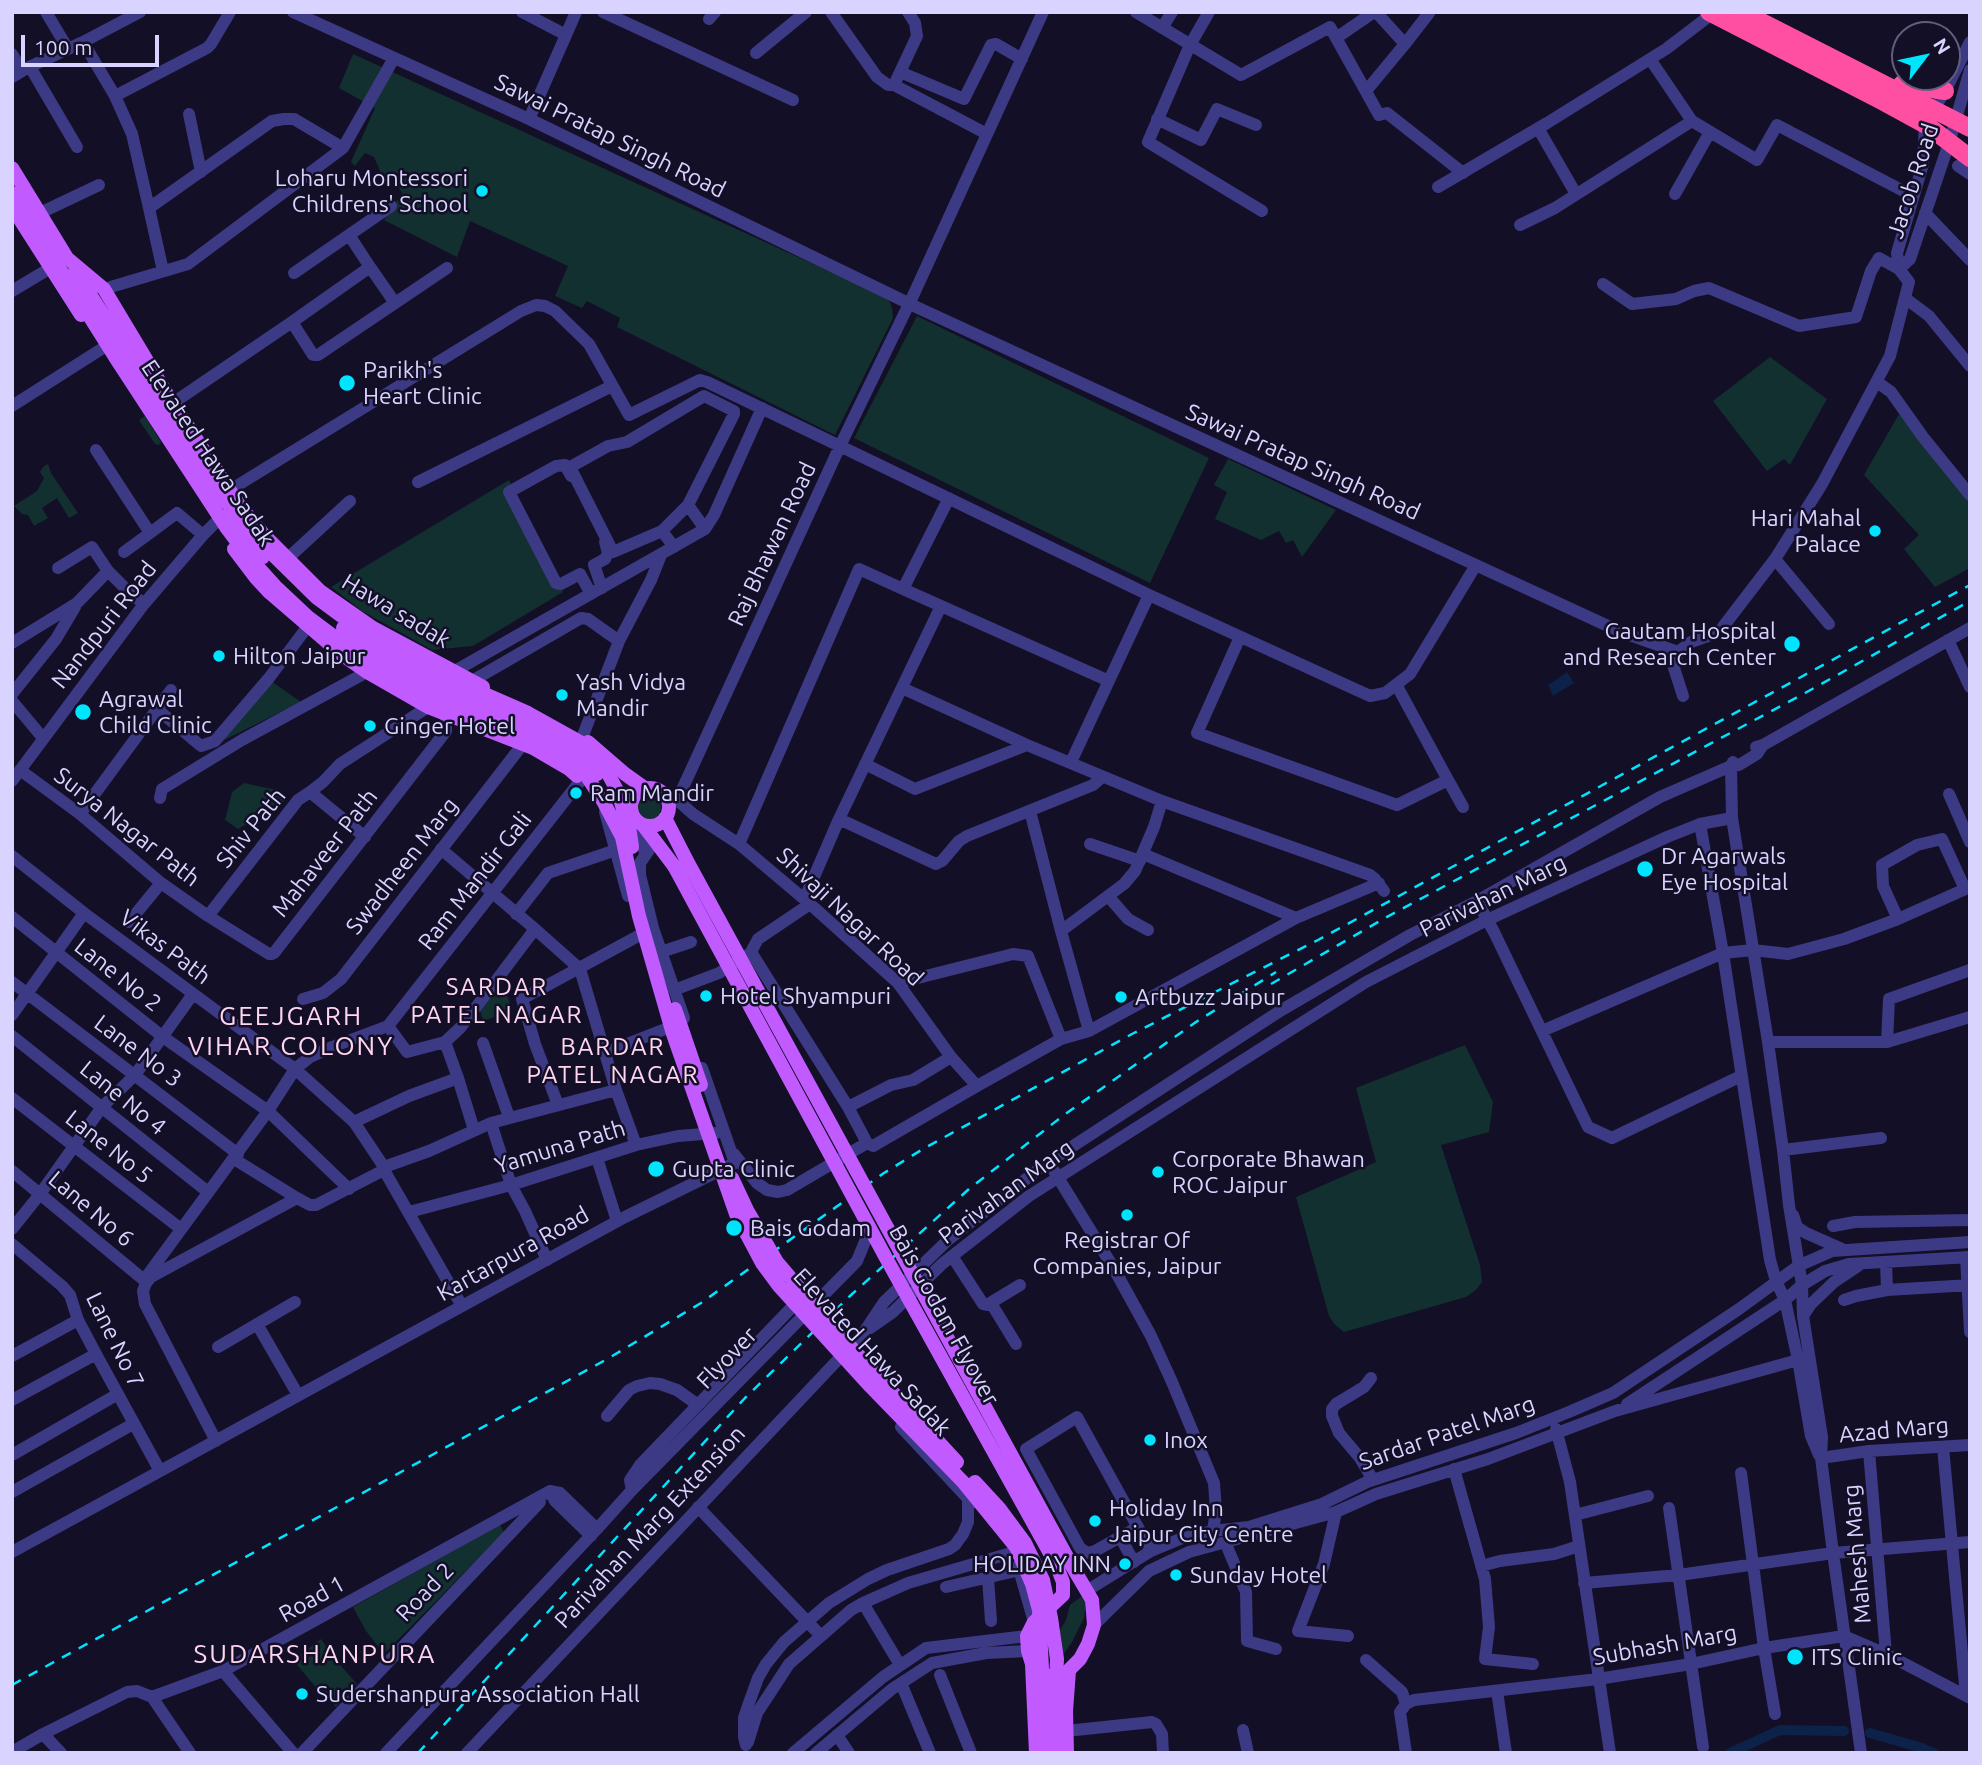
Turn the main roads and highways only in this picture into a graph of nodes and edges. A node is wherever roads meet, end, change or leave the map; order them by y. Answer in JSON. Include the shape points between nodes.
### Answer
{"nodes":[{"id":1,"x":1742,"y":12,"type":"edge"},
{"id":2,"x":1755,"y":12,"type":"edge"},
{"id":3,"x":1705,"y":14,"type":"edge"},
{"id":4,"x":1891,"y":79,"type":"edge"},
{"id":5,"x":1907,"y":91,"type":"edge"},
{"id":6,"x":1928,"y":118,"type":"junction"},
{"id":7,"x":1957,"y":131,"type":"edge"},
{"id":8,"x":1970,"y":138,"type":"edge"},
{"id":9,"x":1970,"y":151,"type":"edge"},
{"id":10,"x":1964,"y":162,"type":"edge"},
{"id":11,"x":12,"y":168,"type":"edge"},
{"id":12,"x":12,"y":193,"type":"edge"},
{"id":13,"x":12,"y":207,"type":"edge"},
{"id":14,"x":67,"y":258,"type":"junction"},
{"id":15,"x":228,"y":514,"type":"junction"},
{"id":16,"x":506,"y":698,"type":"junction"},
{"id":17,"x":490,"y":731,"type":"junction"},
{"id":18,"x":646,"y":789,"type":"junction"},
{"id":19,"x":665,"y":818,"type":"junction"},
{"id":20,"x":637,"y":821,"type":"junction"},
{"id":21,"x":619,"y":844,"type":"junction"},
{"id":22,"x":680,"y":863,"type":"junction"},
{"id":23,"x":1088,"y":1590,"type":"junction"},
{"id":24,"x":1063,"y":1595,"type":"junction"},
{"id":25,"x":1030,"y":1643,"type":"junction"},
{"id":26,"x":1069,"y":1671,"type":"junction"},
{"id":27,"x":1036,"y":1753,"type":"edge"},
{"id":28,"x":1044,"y":1753,"type":"edge"},
{"id":29,"x":1056,"y":1753,"type":"edge"},
{"id":30,"x":1067,"y":1753,"type":"edge"}],
"edges":[{"from":1,"to":7,"type":"highway","bridge":true},
{"from":2,"to":4,"type":"highway"},
{"from":3,"to":6,"type":"highway","via":[[1870,99]]},
{"from":3,"to":10,"type":"highway","bridge":true,"via":[[1928,126]]},
{"from":5,"to":6,"type":"highway"},
{"from":6,"to":7,"type":"highway"},
{"from":7,"to":8,"type":"highway"},
{"from":7,"to":9,"type":"highway"},
{"from":11,"to":14,"type":"main road","name":"Hawa sadak"},
{"from":12,"to":21,"type":"main road","name":"Elevated Hawa Sadak","bridge":true,"via":[[226,527],[275,586],[352,650],[411,688],[539,743],[565,759],[586,775],[603,801]]},
{"from":13,"to":15,"type":"main road","name":"Hawa sadak","via":[[103,348]]},
{"from":14,"to":15,"type":"main road","name":"Hawa sadak","via":[[104,289],[230,490]]},
{"from":14,"to":29,"type":"main road","name":"Elevated Hawa Sadak","bridge":true,"via":[[227,503],[317,598],[416,664],[528,713],[582,743],[606,770],[618,792],[630,834],[645,916],[722,1150],[747,1210],[777,1262],[999,1508],[1025,1543],[1043,1580],[1056,1659]]},
{"from":15,"to":16,"type":"main road","name":"Hawa sadak","via":[[320,591],[373,628]]},
{"from":15,"to":17,"type":"main road","name":"Hawa sadak","via":[[256,578],[341,654],[428,707]]},
{"from":15,"to":21,"type":"main road","bridge":true,"via":[[304,597],[359,640],[418,677],[574,751],[609,793]]},
{"from":16,"to":17,"type":"main road"},
{"from":16,"to":18,"type":"main road","name":"Hawa sadak","via":[[582,738]]},
{"from":17,"to":20,"type":"main road","name":"Hawa sadak","via":[[569,769],[604,810]]},
{"from":18,"to":19,"type":"main road","via":[[671,800]]},
{"from":18,"to":20,"type":"main road","via":[[633,800]]},
{"from":19,"to":20,"type":"main road","via":[[655,825]]},
{"from":19,"to":22,"type":"main road","name":"Bais Godam Flyover"},
{"from":20,"to":22,"type":"main road","name":"Bais Godam Flyover"},
{"from":21,"to":28,"type":"main road","name":"Elevated Hawa Sadak","bridge":true,"via":[[673,1034],[736,1214],[762,1263],[870,1386],[964,1483],[1016,1547],[1039,1610]]},
{"from":22,"to":23,"type":"main road","name":"Bais Godam Flyover","bridge":true},
{"from":22,"to":24,"type":"main road","name":"Bais Godam Flyover","bridge":true,"via":[[867,1224],[1056,1564]]},
{"from":23,"to":24,"type":"main road"},
{"from":23,"to":26,"type":"main road","via":[[1094,1625],[1084,1651]]},
{"from":24,"to":25,"type":"main road"},
{"from":25,"to":26,"type":"main road","via":[[1038,1673],[1059,1677]]},
{"from":25,"to":27,"type":"main road"},
{"from":26,"to":30,"type":"main road"}]}
